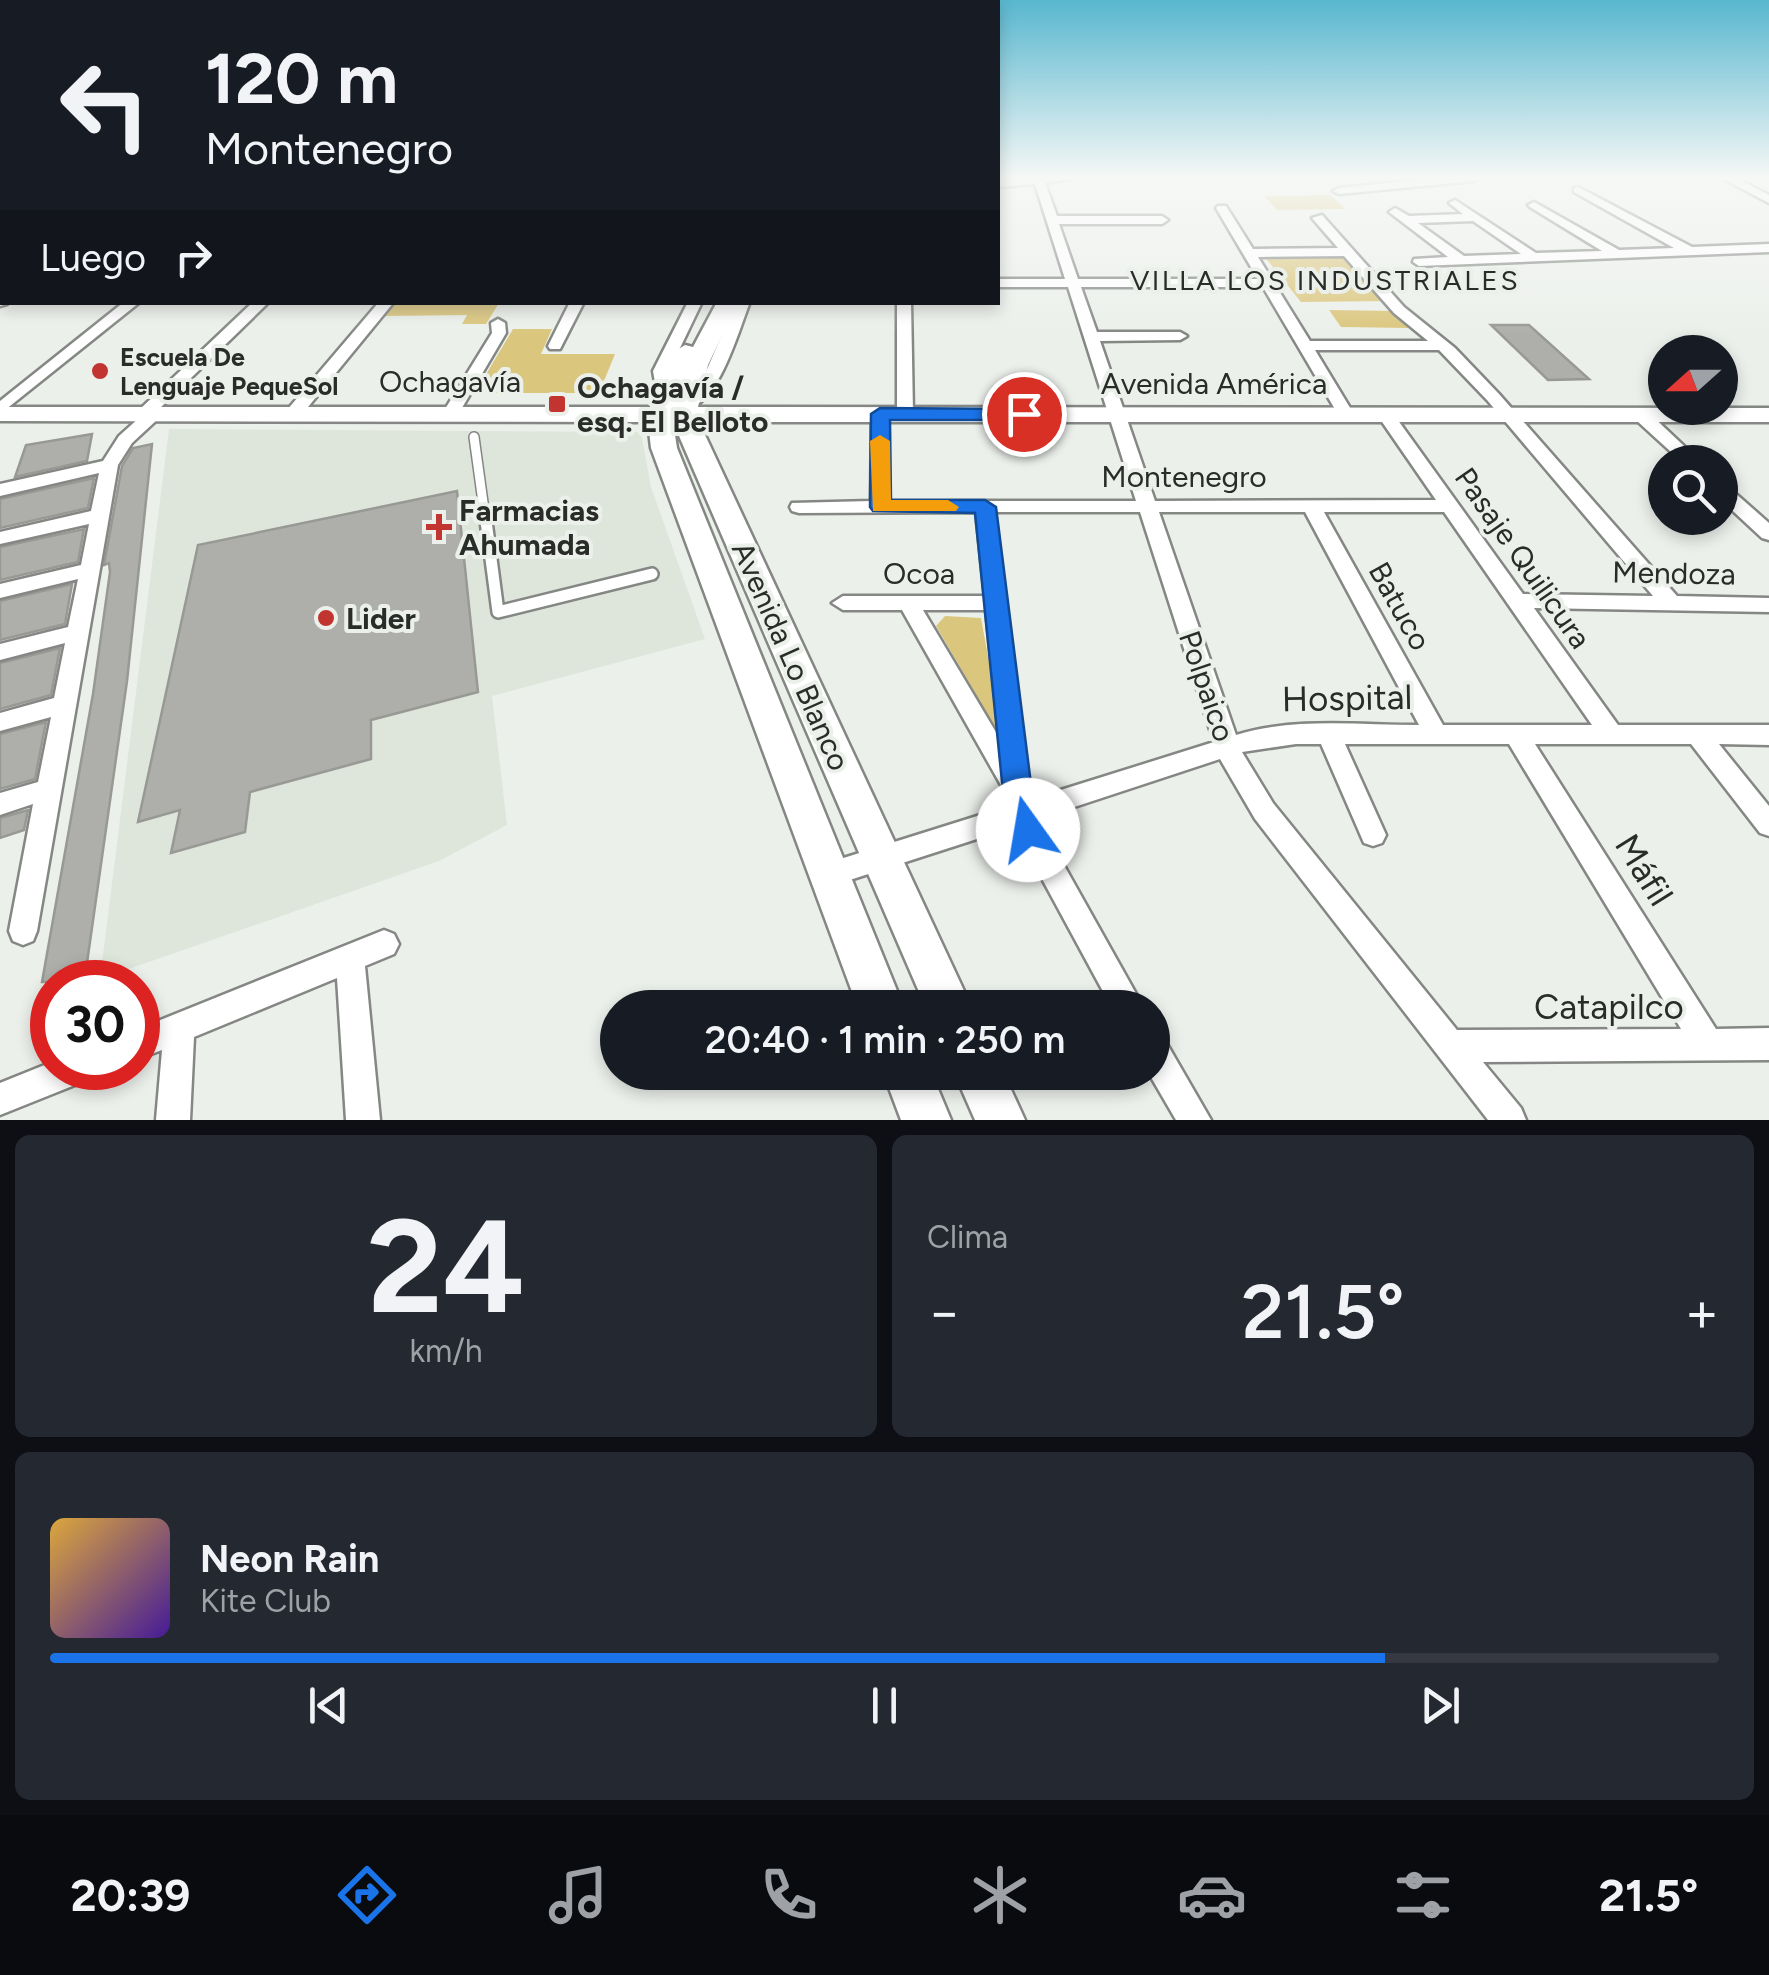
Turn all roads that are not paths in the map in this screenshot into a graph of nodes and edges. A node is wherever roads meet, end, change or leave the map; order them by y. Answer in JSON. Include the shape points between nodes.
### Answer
{"nodes":[{"id":1,"x":1055,"y":230,"type":"edge"},
{"id":2,"x":1236,"y":230,"type":"edge"},
{"id":3,"x":1328,"y":230,"type":"edge"},
{"id":4,"x":1420,"y":230,"type":"edge"},
{"id":5,"x":1495,"y":230,"type":"edge"},
{"id":6,"x":1577,"y":230,"type":"edge"},
{"id":7,"x":1651,"y":230,"type":"edge"},
{"id":8,"x":1769,"y":248,"type":"edge"},
{"id":9,"x":1347,"y":252,"type":"junction"},
{"id":10,"x":1690,"y":252,"type":"junction"},
{"id":11,"x":1250,"y":253,"type":"junction"},
{"id":12,"x":1531,"y":255,"type":"junction"},
{"id":13,"x":1620,"y":256,"type":"junction"},
{"id":14,"x":1459,"y":259,"type":"junction"},
{"id":15,"x":1420,"y":262,"type":"dead end"},
{"id":16,"x":1000,"y":283,"type":"edge"},
{"id":17,"x":1072,"y":283,"type":"junction"},
{"id":18,"x":1268,"y":283,"type":"junction"},
{"id":19,"x":130,"y":305,"type":"edge"},
{"id":20,"x":259,"y":305,"type":"edge"},
{"id":21,"x":384,"y":305,"type":"edge"},
{"id":22,"x":576,"y":305,"type":"edge"},
{"id":23,"x":694,"y":305,"type":"edge"},
{"id":24,"x":709,"y":305,"type":"edge"},
{"id":25,"x":726,"y":305,"type":"edge"},
{"id":26,"x":741,"y":305,"type":"edge"},
{"id":27,"x":904,"y":305,"type":"edge"},
{"id":28,"x":498,"y":324,"type":"dead end"},
{"id":29,"x":1180,"y":336,"type":"dead end"},
{"id":30,"x":1090,"y":337,"type":"junction"},
{"id":31,"x":1443,"y":345,"type":"junction"},
{"id":32,"x":555,"y":346,"type":"dead end"},
{"id":33,"x":1306,"y":346,"type":"junction"},
{"id":34,"x":690,"y":361,"type":"junction"},
{"id":35,"x":673,"y":407,"type":"junction"},
{"id":36,"x":0,"y":412,"type":"edge"},
{"id":37,"x":149,"y":414,"type":"junction"},
{"id":38,"x":293,"y":414,"type":"junction"},
{"id":39,"x":450,"y":414,"type":"junction"},
{"id":40,"x":893,"y":414,"type":"junction"},
{"id":41,"x":1116,"y":415,"type":"junction"},
{"id":42,"x":1347,"y":416,"type":"junction"},
{"id":43,"x":1386,"y":416,"type":"junction"},
{"id":44,"x":1510,"y":416,"type":"junction"},
{"id":45,"x":1642,"y":416,"type":"junction"},
{"id":46,"x":1769,"y":416,"type":"edge"},
{"id":47,"x":474,"y":437,"type":"dead end"},
{"id":48,"x":1674,"y":445,"type":"edge"},
{"id":49,"x":108,"y":466,"type":"junction"},
{"id":50,"x":0,"y":490,"type":"edge"},
{"id":51,"x":1311,"y":506,"type":"junction"},
{"id":52,"x":1450,"y":506,"type":"junction"},
{"id":53,"x":798,"y":507,"type":"dead end"},
{"id":54,"x":880,"y":507,"type":"junction"},
{"id":55,"x":985,"y":507,"type":"junction"},
{"id":56,"x":1146,"y":507,"type":"junction"},
{"id":57,"x":1739,"y":507,"type":"joint"},
{"id":58,"x":1769,"y":507,"type":"edge"},
{"id":59,"x":100,"y":515,"type":"junction"},
{"id":60,"x":1769,"y":534,"type":"edge"},
{"id":61,"x":0,"y":538,"type":"edge"},
{"id":62,"x":90,"y":569,"type":"junction"},
{"id":63,"x":652,"y":574,"type":"dead end"},
{"id":64,"x":0,"y":590,"type":"edge"},
{"id":65,"x":1517,"y":601,"type":"junction"},
{"id":66,"x":908,"y":603,"type":"junction"},
{"id":67,"x":996,"y":603,"type":"junction"},
{"id":68,"x":1671,"y":603,"type":"junction"},
{"id":69,"x":843,"y":604,"type":"dead end"},
{"id":70,"x":1769,"y":606,"type":"edge"},
{"id":71,"x":78,"y":632,"type":"junction"},
{"id":72,"x":0,"y":652,"type":"edge"},
{"id":73,"x":65,"y":704,"type":"junction"},
{"id":74,"x":0,"y":722,"type":"edge"},
{"id":75,"x":1329,"y":734,"type":"junction"},
{"id":76,"x":1436,"y":734,"type":"junction"},
{"id":77,"x":1516,"y":735,"type":"junction"},
{"id":78,"x":1612,"y":735,"type":"junction"},
{"id":79,"x":1697,"y":735,"type":"junction"},
{"id":80,"x":1769,"y":735,"type":"edge"},
{"id":81,"x":1226,"y":745,"type":"junction"},
{"id":82,"x":49,"y":789,"type":"junction"},
{"id":83,"x":1020,"y":802,"type":"junction"},
{"id":84,"x":0,"y":804,"type":"edge"},
{"id":85,"x":1769,"y":825,"type":"edge"},
{"id":86,"x":1373,"y":836,"type":"dead end"},
{"id":87,"x":882,"y":858,"type":"junction"},
{"id":88,"x":828,"y":876,"type":"junction"},
{"id":89,"x":23,"y":932,"type":"dead end"},
{"id":90,"x":384,"y":944,"type":"dead end"},
{"id":91,"x":350,"y":958,"type":"junction"},
{"id":92,"x":874,"y":990,"type":"edge"},
{"id":93,"x":941,"y":990,"type":"edge"},
{"id":94,"x":1119,"y":990,"type":"edge"},
{"id":95,"x":179,"y":1027,"type":"junction"},
{"id":96,"x":160,"y":1035,"type":"edge"},
{"id":97,"x":1708,"y":1044,"type":"junction"},
{"id":98,"x":1769,"y":1044,"type":"edge"},
{"id":99,"x":1450,"y":1046,"type":"junction"},
{"id":100,"x":1170,"y":1079,"type":"edge"},
{"id":101,"x":30,"y":1087,"type":"edge"},
{"id":102,"x":914,"y":1090,"type":"edge"},
{"id":103,"x":986,"y":1090,"type":"edge"},
{"id":104,"x":0,"y":1099,"type":"edge"},
{"id":105,"x":173,"y":1120,"type":"edge"},
{"id":106,"x":363,"y":1120,"type":"edge"},
{"id":107,"x":926,"y":1120,"type":"edge"},
{"id":108,"x":1000,"y":1120,"type":"edge"},
{"id":109,"x":1194,"y":1120,"type":"edge"},
{"id":110,"x":1509,"y":1120,"type":"edge"}],
"edges":[{"from":1,"to":17,"type":"street","name":"Polpaico"},
{"from":2,"to":11,"type":"street"},
{"from":3,"to":9,"type":"street"},
{"from":4,"to":14,"type":"street"},
{"from":5,"to":12,"type":"street"},
{"from":6,"to":13,"type":"street"},
{"from":7,"to":10,"type":"street"},
{"from":8,"to":10,"type":"street"},
{"from":9,"to":11,"type":"street"},
{"from":9,"to":31,"type":"street","via":[[1399,310]]},
{"from":10,"to":13,"type":"street"},
{"from":11,"to":18,"type":"street"},
{"from":12,"to":13,"type":"street"},
{"from":12,"to":14,"type":"street"},
{"from":14,"to":15,"type":"street"},
{"from":16,"to":17,"type":"street"},
{"from":17,"to":18,"type":"street"},
{"from":17,"to":30,"type":"street","name":"Polpaico"},
{"from":18,"to":33,"type":"street"},
{"from":19,"to":36,"type":"street"},
{"from":20,"to":37,"type":"street"},
{"from":21,"to":38,"type":"street"},
{"from":22,"to":32,"type":"street"},
{"from":23,"to":35,"type":"street","via":[[661,371]]},
{"from":24,"to":34,"type":"main road"},
{"from":25,"to":34,"type":"main road"},
{"from":26,"to":35,"type":"street","via":[[706,390]]},
{"from":27,"to":40,"type":"street"},
{"from":28,"to":39,"type":"street","via":[[500,331]]},
{"from":29,"to":30,"type":"street"},
{"from":30,"to":41,"type":"street","name":"Polpaico"},
{"from":31,"to":33,"type":"street"},
{"from":31,"to":44,"type":"street"},
{"from":33,"to":42,"type":"street"},
{"from":34,"to":35,"type":"main road"},
{"from":35,"to":39,"type":"main road","name":"Ochagavía"},
{"from":35,"to":40,"type":"main road","name":"Avenida América"},
{"from":35,"to":87,"type":"main road","name":"Avenida Lo Blanco"},
{"from":35,"to":88,"type":"main road","name":"Avenida Lo Blanco","via":[[668,461]]},
{"from":36,"to":37,"type":"main road","name":"Ochagavía"},
{"from":37,"to":38,"type":"main road","name":"Ochagavía"},
{"from":37,"to":49,"type":"street"},
{"from":38,"to":39,"type":"main road","name":"Ochagavía"},
{"from":40,"to":41,"type":"main road","name":"Avenida América"},
{"from":40,"to":54,"type":"street"},
{"from":41,"to":42,"type":"main road","name":"Avenida América"},
{"from":41,"to":56,"type":"street","name":"Polpaico"},
{"from":42,"to":43,"type":"main road","name":"Avenida América"},
{"from":43,"to":44,"type":"main road","name":"Avenida América"},
{"from":43,"to":52,"type":"street","name":"Pasaje Quilicura"},
{"from":44,"to":45,"type":"main road","name":"Avenida América"},
{"from":44,"to":68,"type":"street"},
{"from":45,"to":46,"type":"main road","name":"Avenida América"},
{"from":45,"to":48,"type":"street"},
{"from":47,"to":63,"type":"lane","via":[[498,612]]},
{"from":49,"to":50,"type":"street"},
{"from":49,"to":59,"type":"street"},
{"from":51,"to":52,"type":"street","name":"Montenegro"},
{"from":51,"to":56,"type":"street","name":"Montenegro"},
{"from":51,"to":76,"type":"street","name":"Batuco"},
{"from":52,"to":65,"type":"street","name":"Pasaje Quilicura"},
{"from":53,"to":54,"type":"street","name":"Montenegro"},
{"from":54,"to":55,"type":"street","name":"Montenegro"},
{"from":55,"to":56,"type":"street","name":"Montenegro"},
{"from":55,"to":67,"type":"street"},
{"from":56,"to":81,"type":"street","name":"Polpaico"},
{"from":57,"to":58,"type":"street"},
{"from":57,"to":60,"type":"street"},
{"from":59,"to":61,"type":"street"},
{"from":59,"to":62,"type":"street"},
{"from":62,"to":64,"type":"street"},
{"from":62,"to":71,"type":"street"},
{"from":65,"to":68,"type":"street","name":"Mendoza"},
{"from":65,"to":78,"type":"street","name":"Pasaje Quilicura"},
{"from":66,"to":67,"type":"street","name":"Ocoa"},
{"from":66,"to":69,"type":"street","name":"Ocoa"},
{"from":66,"to":83,"type":"street"},
{"from":67,"to":83,"type":"street"},
{"from":68,"to":70,"type":"street","name":"Mendoza"},
{"from":71,"to":72,"type":"street"},
{"from":71,"to":73,"type":"street"},
{"from":73,"to":74,"type":"street"},
{"from":73,"to":82,"type":"street"},
{"from":75,"to":76,"type":"street","name":"Hospital"},
{"from":75,"to":81,"type":"street","name":"Hospital"},
{"from":75,"to":86,"type":"street"},
{"from":76,"to":77,"type":"street","name":"Hospital"},
{"from":77,"to":78,"type":"street","name":"Hospital"},
{"from":77,"to":97,"type":"street","name":"Máfil"},
{"from":78,"to":79,"type":"street","name":"Hospital"},
{"from":79,"to":80,"type":"street","name":"Hospital"},
{"from":79,"to":85,"type":"street"},
{"from":81,"to":83,"type":"street","name":"Hospital"},
{"from":81,"to":99,"type":"street","name":"Polpaico","via":[[1264,812]]},
{"from":82,"to":84,"type":"street"},
{"from":82,"to":89,"type":"street"},
{"from":83,"to":87,"type":"street","name":"Hospital"},
{"from":83,"to":94,"type":"street","via":[[1028,830]]},
{"from":87,"to":88,"type":"street","name":"Hospital"},
{"from":87,"to":93,"type":"main road","name":"Avenida Lo Blanco"},
{"from":88,"to":92,"type":"main road","name":"Avenida Lo Blanco"},
{"from":90,"to":91,"type":"street"},
{"from":91,"to":95,"type":"street"},
{"from":91,"to":106,"type":"street"},
{"from":95,"to":96,"type":"street"},
{"from":95,"to":105,"type":"street"},
{"from":97,"to":98,"type":"street","name":"Catapilco"},
{"from":97,"to":99,"type":"street","name":"Catapilco"},
{"from":99,"to":110,"type":"street","name":"Polpaico"},
{"from":100,"to":109,"type":"street"},
{"from":101,"to":104,"type":"street"},
{"from":102,"to":107,"type":"main road"},
{"from":103,"to":108,"type":"main road"}]}
